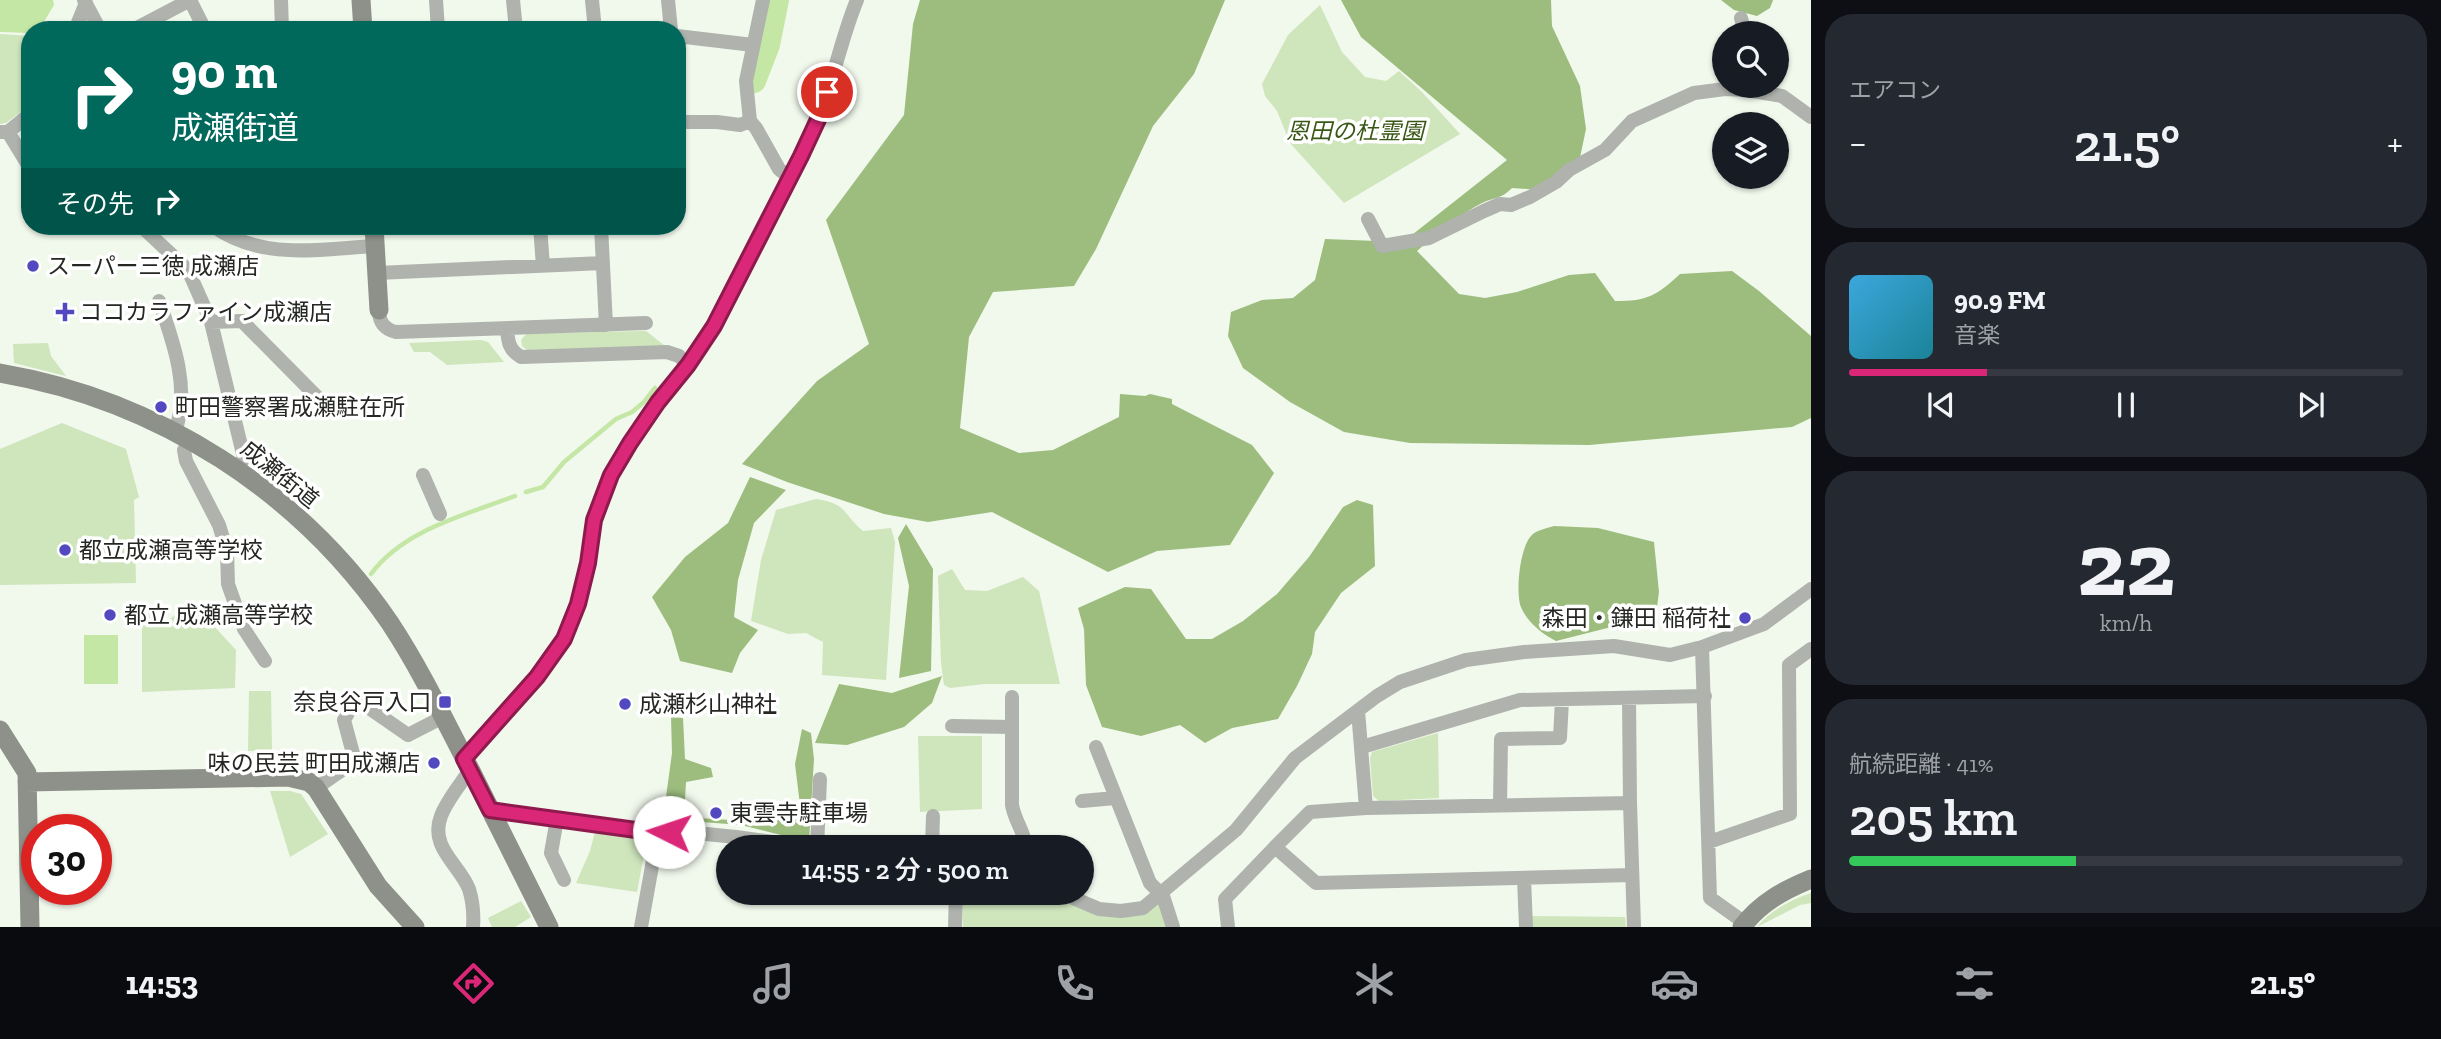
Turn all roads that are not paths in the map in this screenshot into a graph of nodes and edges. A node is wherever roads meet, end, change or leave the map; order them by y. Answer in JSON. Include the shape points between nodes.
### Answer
{"nodes":[{"id":1,"x":190,"y":0,"type":"edge"},
{"id":2,"x":281,"y":0,"type":"edge"},
{"id":3,"x":361,"y":0,"type":"edge"},
{"id":4,"x":436,"y":0,"type":"edge"},
{"id":5,"x":513,"y":0,"type":"edge"},
{"id":6,"x":592,"y":0,"type":"edge"},
{"id":7,"x":668,"y":0,"type":"edge"},
{"id":8,"x":763,"y":0,"type":"edge"},
{"id":9,"x":857,"y":0,"type":"edge"},
{"id":10,"x":85,"y":2,"type":"edge"},
{"id":11,"x":1741,"y":18,"type":"dead end"},
{"id":12,"x":78,"y":21,"type":"edge"},
{"id":13,"x":95,"y":21,"type":"edge"},
{"id":14,"x":150,"y":21,"type":"edge"},
{"id":15,"x":200,"y":21,"type":"edge"},
{"id":16,"x":282,"y":21,"type":"edge"},
{"id":17,"x":362,"y":21,"type":"edge"},
{"id":18,"x":437,"y":21,"type":"edge"},
{"id":19,"x":515,"y":21,"type":"edge"},
{"id":20,"x":593,"y":21,"type":"edge"},
{"id":21,"x":670,"y":21,"type":"edge"},
{"id":22,"x":1742,"y":21,"type":"edge"},
{"id":23,"x":686,"y":37,"type":"edge"},
{"id":24,"x":753,"y":45,"type":"junction"},
{"id":25,"x":1712,"y":91,"type":"edge"},
{"id":26,"x":1786,"y":98,"type":"edge"},
{"id":27,"x":1811,"y":117,"type":"edge"},
{"id":28,"x":21,"y":120,"type":"edge"},
{"id":29,"x":750,"y":121,"type":"junction"},
{"id":30,"x":686,"y":122,"type":"edge"},
{"id":31,"x":4,"y":132,"type":"edge"},
{"id":32,"x":21,"y":155,"type":"edge"},
{"id":33,"x":790,"y":178,"type":"junction"},
{"id":34,"x":1368,"y":219,"type":"dead end"},
{"id":35,"x":151,"y":235,"type":"edge"},
{"id":36,"x":229,"y":235,"type":"edge"},
{"id":37,"x":541,"y":235,"type":"edge"},
{"id":38,"x":601,"y":235,"type":"edge"},
{"id":39,"x":375,"y":236,"type":"edge"},
{"id":40,"x":603,"y":263,"type":"junction"},
{"id":41,"x":543,"y":265,"type":"junction"},
{"id":42,"x":377,"y":273,"type":"junction"},
{"id":43,"x":159,"y":301,"type":"dead end"},
{"id":44,"x":379,"y":310,"type":"joint"},
{"id":45,"x":211,"y":322,"type":"junction"},
{"id":46,"x":646,"y":323,"type":"dead end"},
{"id":47,"x":606,"y":325,"type":"junction"},
{"id":48,"x":507,"y":329,"type":"junction"},
{"id":49,"x":688,"y":365,"type":"junction"},
{"id":50,"x":0,"y":373,"type":"edge"},
{"id":51,"x":320,"y":400,"type":"dead end"},
{"id":52,"x":183,"y":436,"type":"junction"},
{"id":53,"x":237,"y":468,"type":"junction"},
{"id":54,"x":423,"y":475,"type":"dead end"},
{"id":55,"x":440,"y":514,"type":"dead end"},
{"id":56,"x":1811,"y":589,"type":"edge"},
{"id":57,"x":1702,"y":647,"type":"junction"},
{"id":58,"x":1811,"y":649,"type":"edge"},
{"id":59,"x":265,"y":661,"type":"dead end"},
{"id":60,"x":1704,"y":696,"type":"junction"},
{"id":61,"x":1012,"y":697,"type":"dead end"},
{"id":62,"x":1629,"y":698,"type":"junction"},
{"id":63,"x":1562,"y":701,"type":"junction"},
{"id":64,"x":1359,"y":711,"type":"junction"},
{"id":65,"x":443,"y":717,"type":"junction"},
{"id":66,"x":952,"y":726,"type":"dead end"},
{"id":67,"x":1012,"y":727,"type":"junction"},
{"id":68,"x":0,"y":730,"type":"edge"},
{"id":69,"x":1096,"y":747,"type":"dead end"},
{"id":70,"x":1362,"y":747,"type":"junction"},
{"id":71,"x":467,"y":764,"type":"junction"},
{"id":72,"x":820,"y":779,"type":"dead end"},
{"id":73,"x":27,"y":782,"type":"junction"},
{"id":74,"x":316,"y":788,"type":"junction"},
{"id":75,"x":1115,"y":798,"type":"junction"},
{"id":76,"x":1082,"y":801,"type":"dead end"},
{"id":77,"x":1630,"y":803,"type":"junction"},
{"id":78,"x":1500,"y":805,"type":"junction"},
{"id":79,"x":1366,"y":808,"type":"junction"},
{"id":80,"x":490,"y":810,"type":"junction"},
{"id":81,"x":933,"y":816,"type":"dead end"},
{"id":82,"x":556,"y":819,"type":"junction"},
{"id":83,"x":658,"y":833,"type":"junction"},
{"id":84,"x":720,"y":835,"type":"edge"},
{"id":85,"x":818,"y":835,"type":"edge"},
{"id":86,"x":932,"y":835,"type":"edge"},
{"id":87,"x":1024,"y":835,"type":"edge"},
{"id":88,"x":1709,"y":842,"type":"junction"},
{"id":89,"x":1275,"y":847,"type":"junction"},
{"id":90,"x":1632,"y":876,"type":"junction"},
{"id":91,"x":1524,"y":878,"type":"junction"},
{"id":92,"x":1811,"y":879,"type":"edge"},
{"id":93,"x":564,"y":880,"type":"dead end"},
{"id":94,"x":1160,"y":892,"type":"junction"},
{"id":95,"x":956,"y":905,"type":"edge"},
{"id":96,"x":1087,"y":905,"type":"edge"},
{"id":97,"x":1744,"y":925,"type":"edge"},
{"id":98,"x":30,"y":927,"type":"edge"},
{"id":99,"x":415,"y":927,"type":"edge"},
{"id":100,"x":472,"y":927,"type":"edge"},
{"id":101,"x":549,"y":927,"type":"edge"},
{"id":102,"x":641,"y":927,"type":"edge"},
{"id":103,"x":955,"y":927,"type":"edge"},
{"id":104,"x":1173,"y":927,"type":"edge"},
{"id":105,"x":1228,"y":927,"type":"edge"},
{"id":106,"x":1525,"y":927,"type":"edge"},
{"id":107,"x":1634,"y":927,"type":"edge"}],
"edges":[{"from":1,"to":14,"type":"street"},
{"from":1,"to":15,"type":"street"},
{"from":2,"to":16,"type":"street"},
{"from":3,"to":17,"type":"street"},
{"from":4,"to":18,"type":"street"},
{"from":5,"to":19,"type":"street"},
{"from":6,"to":20,"type":"street"},
{"from":7,"to":21,"type":"street"},
{"from":8,"to":24,"type":"street"},
{"from":9,"to":33,"type":"street","via":[[821,113]]},
{"from":10,"to":12,"type":"street"},
{"from":10,"to":13,"type":"street"},
{"from":11,"to":22,"type":"street"},
{"from":23,"to":24,"type":"street"},
{"from":24,"to":29,"type":"street","via":[[746,81]]},
{"from":25,"to":34,"type":"street","via":[[1658,107],[1632,121],[1605,150],[1530,197],[1500,204],[1429,238],[1382,246]]},
{"from":26,"to":27,"type":"street"},
{"from":28,"to":31,"type":"street"},
{"from":29,"to":30,"type":"street","via":[[740,125]]},
{"from":29,"to":33,"type":"street","via":[[779,169]]},
{"from":31,"to":32,"type":"street"},
{"from":33,"to":49,"type":"street","via":[[714,326]]},
{"from":35,"to":45,"type":"street","via":[[188,270]]},
{"from":36,"to":39,"type":"street","via":[[262,249],[286,251]]},
{"from":37,"to":41,"type":"street"},
{"from":38,"to":40,"type":"street"},
{"from":39,"to":42,"type":"street"},
{"from":40,"to":41,"type":"street"},
{"from":40,"to":47,"type":"street"},
{"from":41,"to":42,"type":"street"},
{"from":42,"to":44,"type":"street"},
{"from":43,"to":52,"type":"street","via":[[180,373]]},
{"from":44,"to":48,"type":"street","via":[[382,324],[396,332]]},
{"from":45,"to":51,"type":"street","via":[[242,321]]},
{"from":45,"to":53,"type":"street","via":[[244,458]]},
{"from":46,"to":47,"type":"street"},
{"from":47,"to":48,"type":"street"},
{"from":48,"to":49,"type":"street","via":[[508,343],[521,357],[667,352]]},
{"from":49,"to":71,"type":"street","via":[[611,475],[594,520],[578,604],[564,639]]},
{"from":50,"to":52,"type":"street","name":"成瀬街道","via":[[71,390]]},
{"from":52,"to":53,"type":"street","name":"成瀬街道"},
{"from":52,"to":59,"type":"street","via":[[186,461],[219,525],[227,551],[228,584],[244,629]]},
{"from":53,"to":65,"type":"street","name":"成瀬街道","via":[[301,521],[362,585],[404,645]]},
{"from":54,"to":55,"type":"street"},
{"from":56,"to":57,"type":"street","via":[[1764,624]]},
{"from":57,"to":60,"type":"street"},
{"from":57,"to":64,"type":"street","via":[[1670,654],[1590,646],[1466,660],[1400,682]]},
{"from":58,"to":88,"type":"street","via":[[1789,665],[1790,814]]},
{"from":60,"to":62,"type":"street"},
{"from":60,"to":88,"type":"street"},
{"from":61,"to":67,"type":"street"},
{"from":62,"to":63,"type":"street"},
{"from":62,"to":77,"type":"street"},
{"from":63,"to":70,"type":"street","via":[[1520,700]]},
{"from":63,"to":78,"type":"street","via":[[1560,738],[1501,739]]},
{"from":64,"to":70,"type":"street"},
{"from":64,"to":94,"type":"street","via":[[1295,758],[1236,830]]},
{"from":65,"to":71,"type":"street","name":"成瀬街道"},
{"from":65,"to":74,"type":"street","via":[[408,735],[356,699],[344,720],[355,761]]},
{"from":66,"to":67,"type":"street"},
{"from":67,"to":87,"type":"street","via":[[1012,806]]},
{"from":68,"to":73,"type":"street","via":[[27,773]]},
{"from":69,"to":75,"type":"street"},
{"from":70,"to":79,"type":"street"},
{"from":71,"to":80,"type":"street","name":"成瀬街道"},
{"from":71,"to":100,"type":"street","via":[[440,817],[438,831],[440,845],[468,887]]},
{"from":72,"to":85,"type":"street"},
{"from":73,"to":74,"type":"street","via":[[288,777]]},
{"from":73,"to":98,"type":"street"},
{"from":74,"to":99,"type":"street","via":[[378,886]]},
{"from":75,"to":76,"type":"street"},
{"from":75,"to":94,"type":"street","via":[[1150,883]]},
{"from":77,"to":78,"type":"street"},
{"from":77,"to":90,"type":"street"},
{"from":78,"to":79,"type":"street"},
{"from":79,"to":89,"type":"street","via":[[1310,812]]},
{"from":80,"to":82,"type":"street"},
{"from":80,"to":101,"type":"street","name":"成瀬街道"},
{"from":81,"to":86,"type":"street"},
{"from":82,"to":83,"type":"street"},
{"from":82,"to":93,"type":"street","via":[[551,853]]},
{"from":83,"to":84,"type":"street"},
{"from":83,"to":102,"type":"street"},
{"from":88,"to":97,"type":"street","via":[[1710,898]]},
{"from":89,"to":91,"type":"street","via":[[1316,883]]},
{"from":89,"to":105,"type":"street","via":[[1225,899]]},
{"from":90,"to":91,"type":"street"},
{"from":90,"to":107,"type":"street"},
{"from":91,"to":106,"type":"street"},
{"from":92,"to":97,"type":"street","via":[[1764,903]]},
{"from":94,"to":96,"type":"street","via":[[1143,908],[1121,911]]},
{"from":94,"to":104,"type":"street"},
{"from":95,"to":103,"type":"street"}]}
